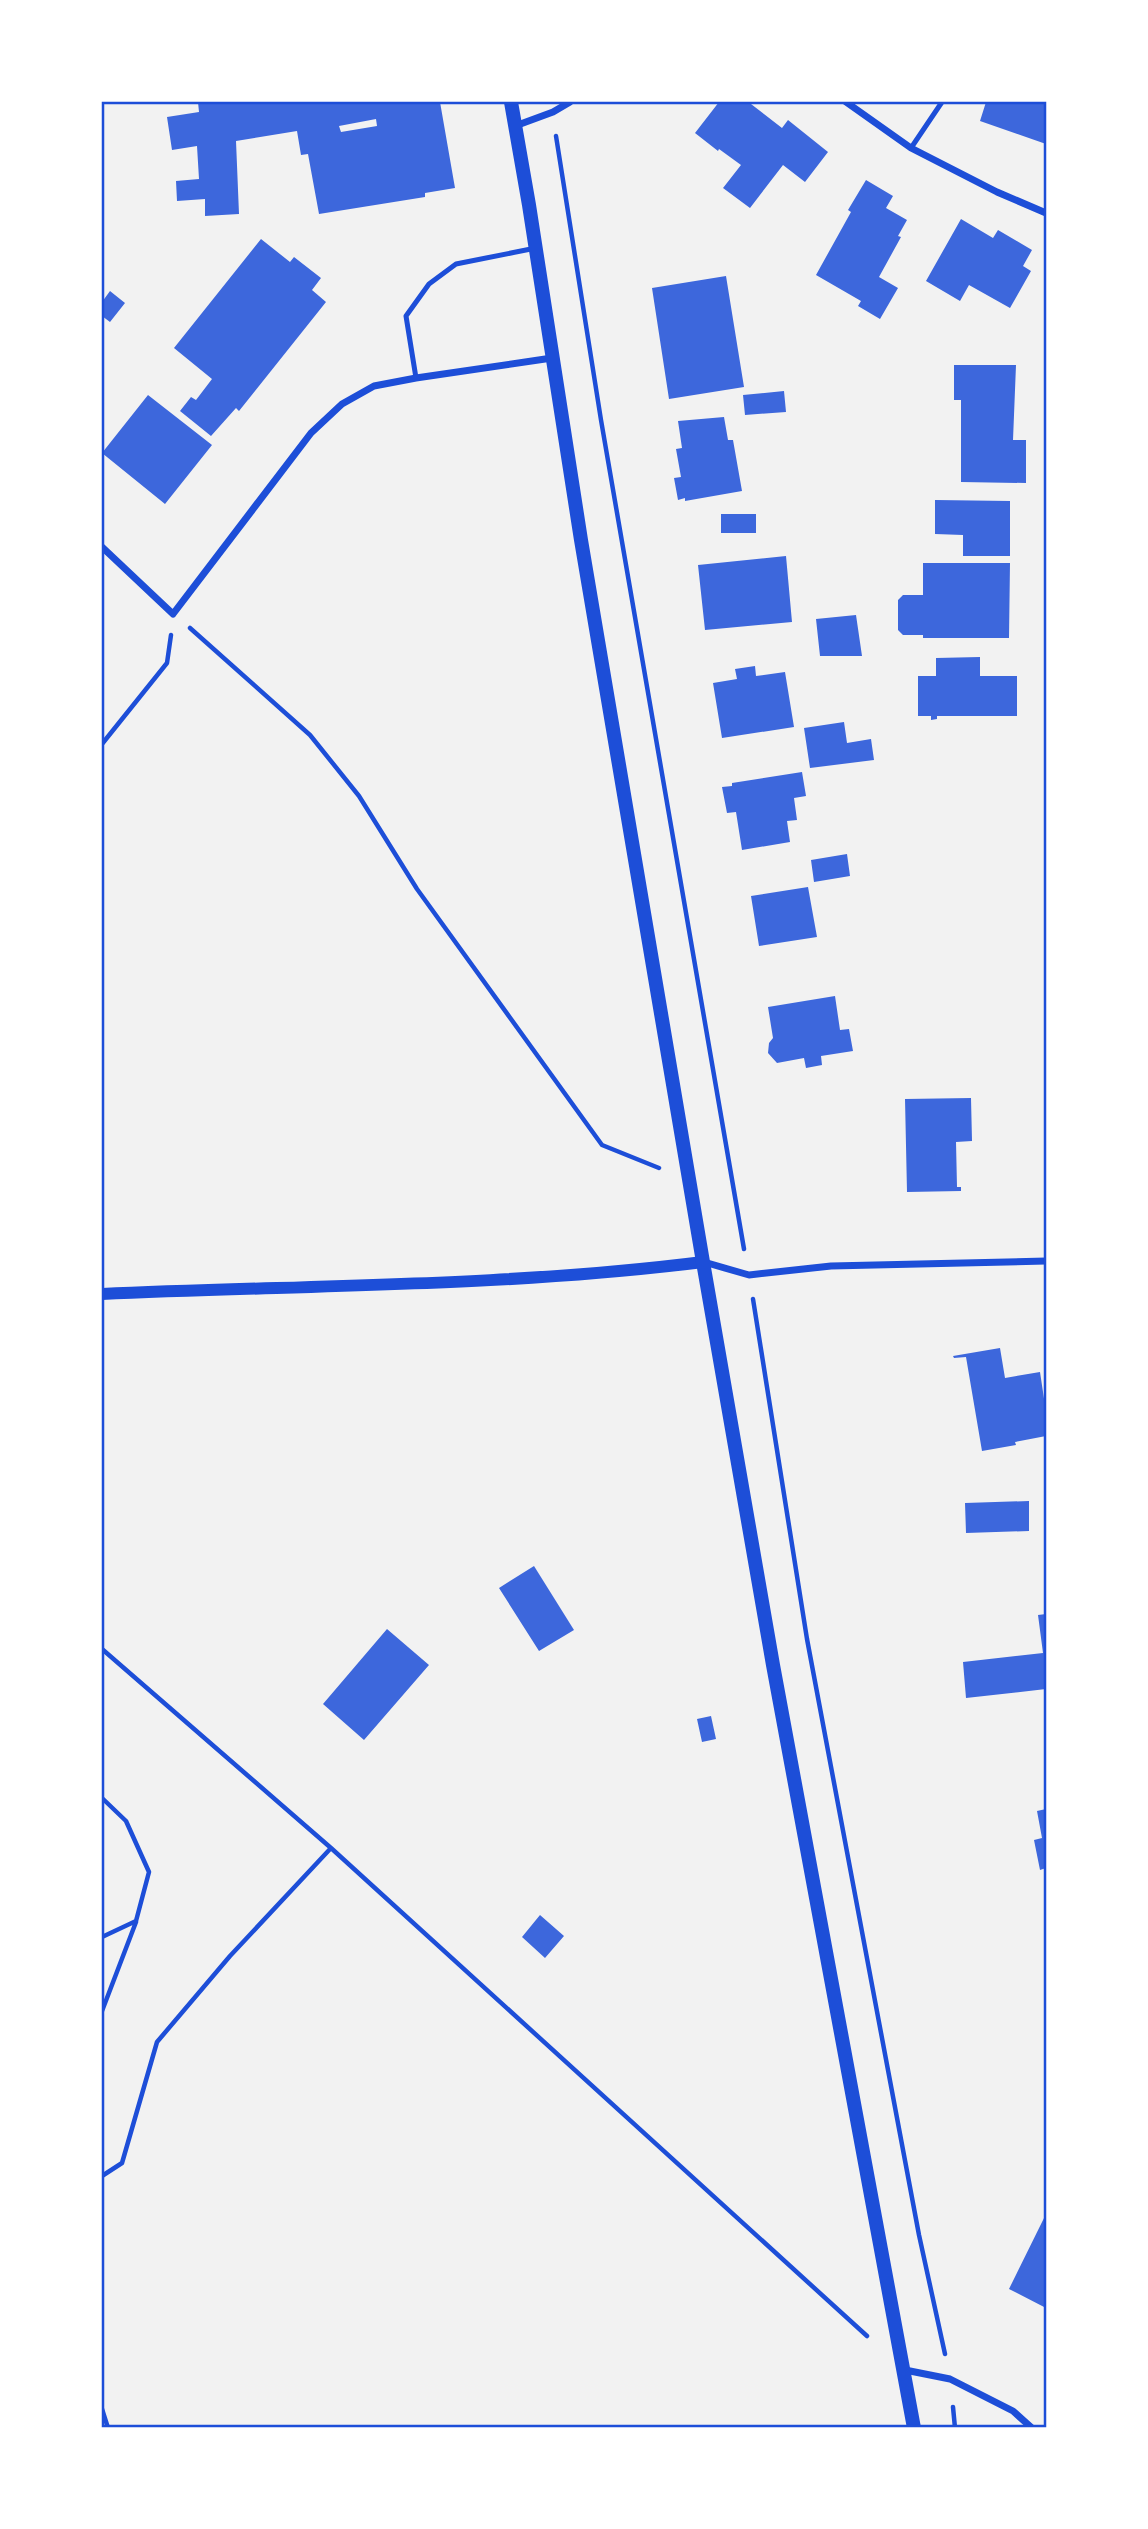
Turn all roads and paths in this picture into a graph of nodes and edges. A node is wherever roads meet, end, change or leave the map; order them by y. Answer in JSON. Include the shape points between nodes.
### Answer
{"nodes":[{"id":1,"x":510,"y":102,"type":"edge"},
{"id":2,"x":570,"y":102,"type":"edge"},
{"id":3,"x":846,"y":102,"type":"edge"},
{"id":4,"x":942,"y":102,"type":"edge"},
{"id":5,"x":553,"y":112,"type":"junction"},
{"id":6,"x":514,"y":126,"type":"junction"},
{"id":7,"x":911,"y":148,"type":"junction"},
{"id":8,"x":1046,"y":213,"type":"edge"},
{"id":9,"x":536,"y":248,"type":"junction"},
{"id":10,"x":553,"y":358,"type":"junction"},
{"id":11,"x":416,"y":378,"type":"junction"},
{"id":12,"x":102,"y":547,"type":"edge"},
{"id":13,"x":173,"y":614,"type":"junction"},
{"id":14,"x":102,"y":744,"type":"edge"},
{"id":15,"x":689,"y":1180,"type":"junction"},
{"id":16,"x":1046,"y":1261,"type":"edge"},
{"id":17,"x":703,"y":1262,"type":"junction"},
{"id":18,"x":749,"y":1275,"type":"junction"},
{"id":19,"x":102,"y":1294,"type":"edge"},
{"id":20,"x":102,"y":1649,"type":"edge"},
{"id":21,"x":102,"y":1798,"type":"edge"},
{"id":22,"x":331,"y":1849,"type":"junction"},
{"id":23,"x":136,"y":1922,"type":"junction"},
{"id":24,"x":102,"y":1937,"type":"edge"},
{"id":25,"x":102,"y":2011,"type":"edge"},
{"id":26,"x":102,"y":2175,"type":"edge"},
{"id":27,"x":905,"y":2370,"type":"junction"},
{"id":28,"x":950,"y":2379,"type":"junction"},
{"id":29,"x":102,"y":2409,"type":"edge"},
{"id":30,"x":108,"y":2427,"type":"edge"},
{"id":31,"x":914,"y":2427,"type":"edge"},
{"id":32,"x":955,"y":2427,"type":"edge"},
{"id":33,"x":1032,"y":2427,"type":"edge"}],
"edges":[{"from":1,"to":6,"type":"main road"},
{"from":2,"to":5,"type":"street"},
{"from":3,"to":7,"type":"street"},
{"from":4,"to":7,"type":"lane"},
{"from":5,"to":6,"type":"street"},
{"from":5,"to":18,"type":"path","via":[[603,433]]},
{"from":6,"to":9,"type":"main road"},
{"from":7,"to":8,"type":"street"},
{"from":9,"to":10,"type":"main road"},
{"from":9,"to":11,"type":"lane","via":[[456,264],[429,284],[406,316]]},
{"from":10,"to":11,"type":"street"},
{"from":10,"to":15,"type":"main road"},
{"from":11,"to":13,"type":"street","via":[[374,386],[342,404],[311,433]]},
{"from":12,"to":13,"type":"street"},
{"from":13,"to":14,"type":"path","via":[[167,663]]},
{"from":13,"to":15,"type":"path","via":[[310,735],[359,796],[416,889],[602,1145]]},
{"from":15,"to":17,"type":"main road"},
{"from":16,"to":18,"type":"street","via":[[831,1266]]},
{"from":17,"to":18,"type":"street"},
{"from":17,"to":19,"type":"street","via":[[494,1280]]},
{"from":17,"to":27,"type":"main road"},
{"from":18,"to":28,"type":"path","via":[[807,1639]]},
{"from":20,"to":22,"type":"path"},
{"from":21,"to":23,"type":"path","via":[[126,1821],[149,1872]]},
{"from":22,"to":26,"type":"path","via":[[157,2042],[122,2163]]},
{"from":22,"to":27,"type":"path"},
{"from":23,"to":24,"type":"path"},
{"from":23,"to":25,"type":"path"},
{"from":27,"to":28,"type":"street"},
{"from":27,"to":31,"type":"main road"},
{"from":28,"to":32,"type":"path"},
{"from":28,"to":33,"type":"street","via":[[1013,2411]]},
{"from":29,"to":30,"type":"path"}]}
